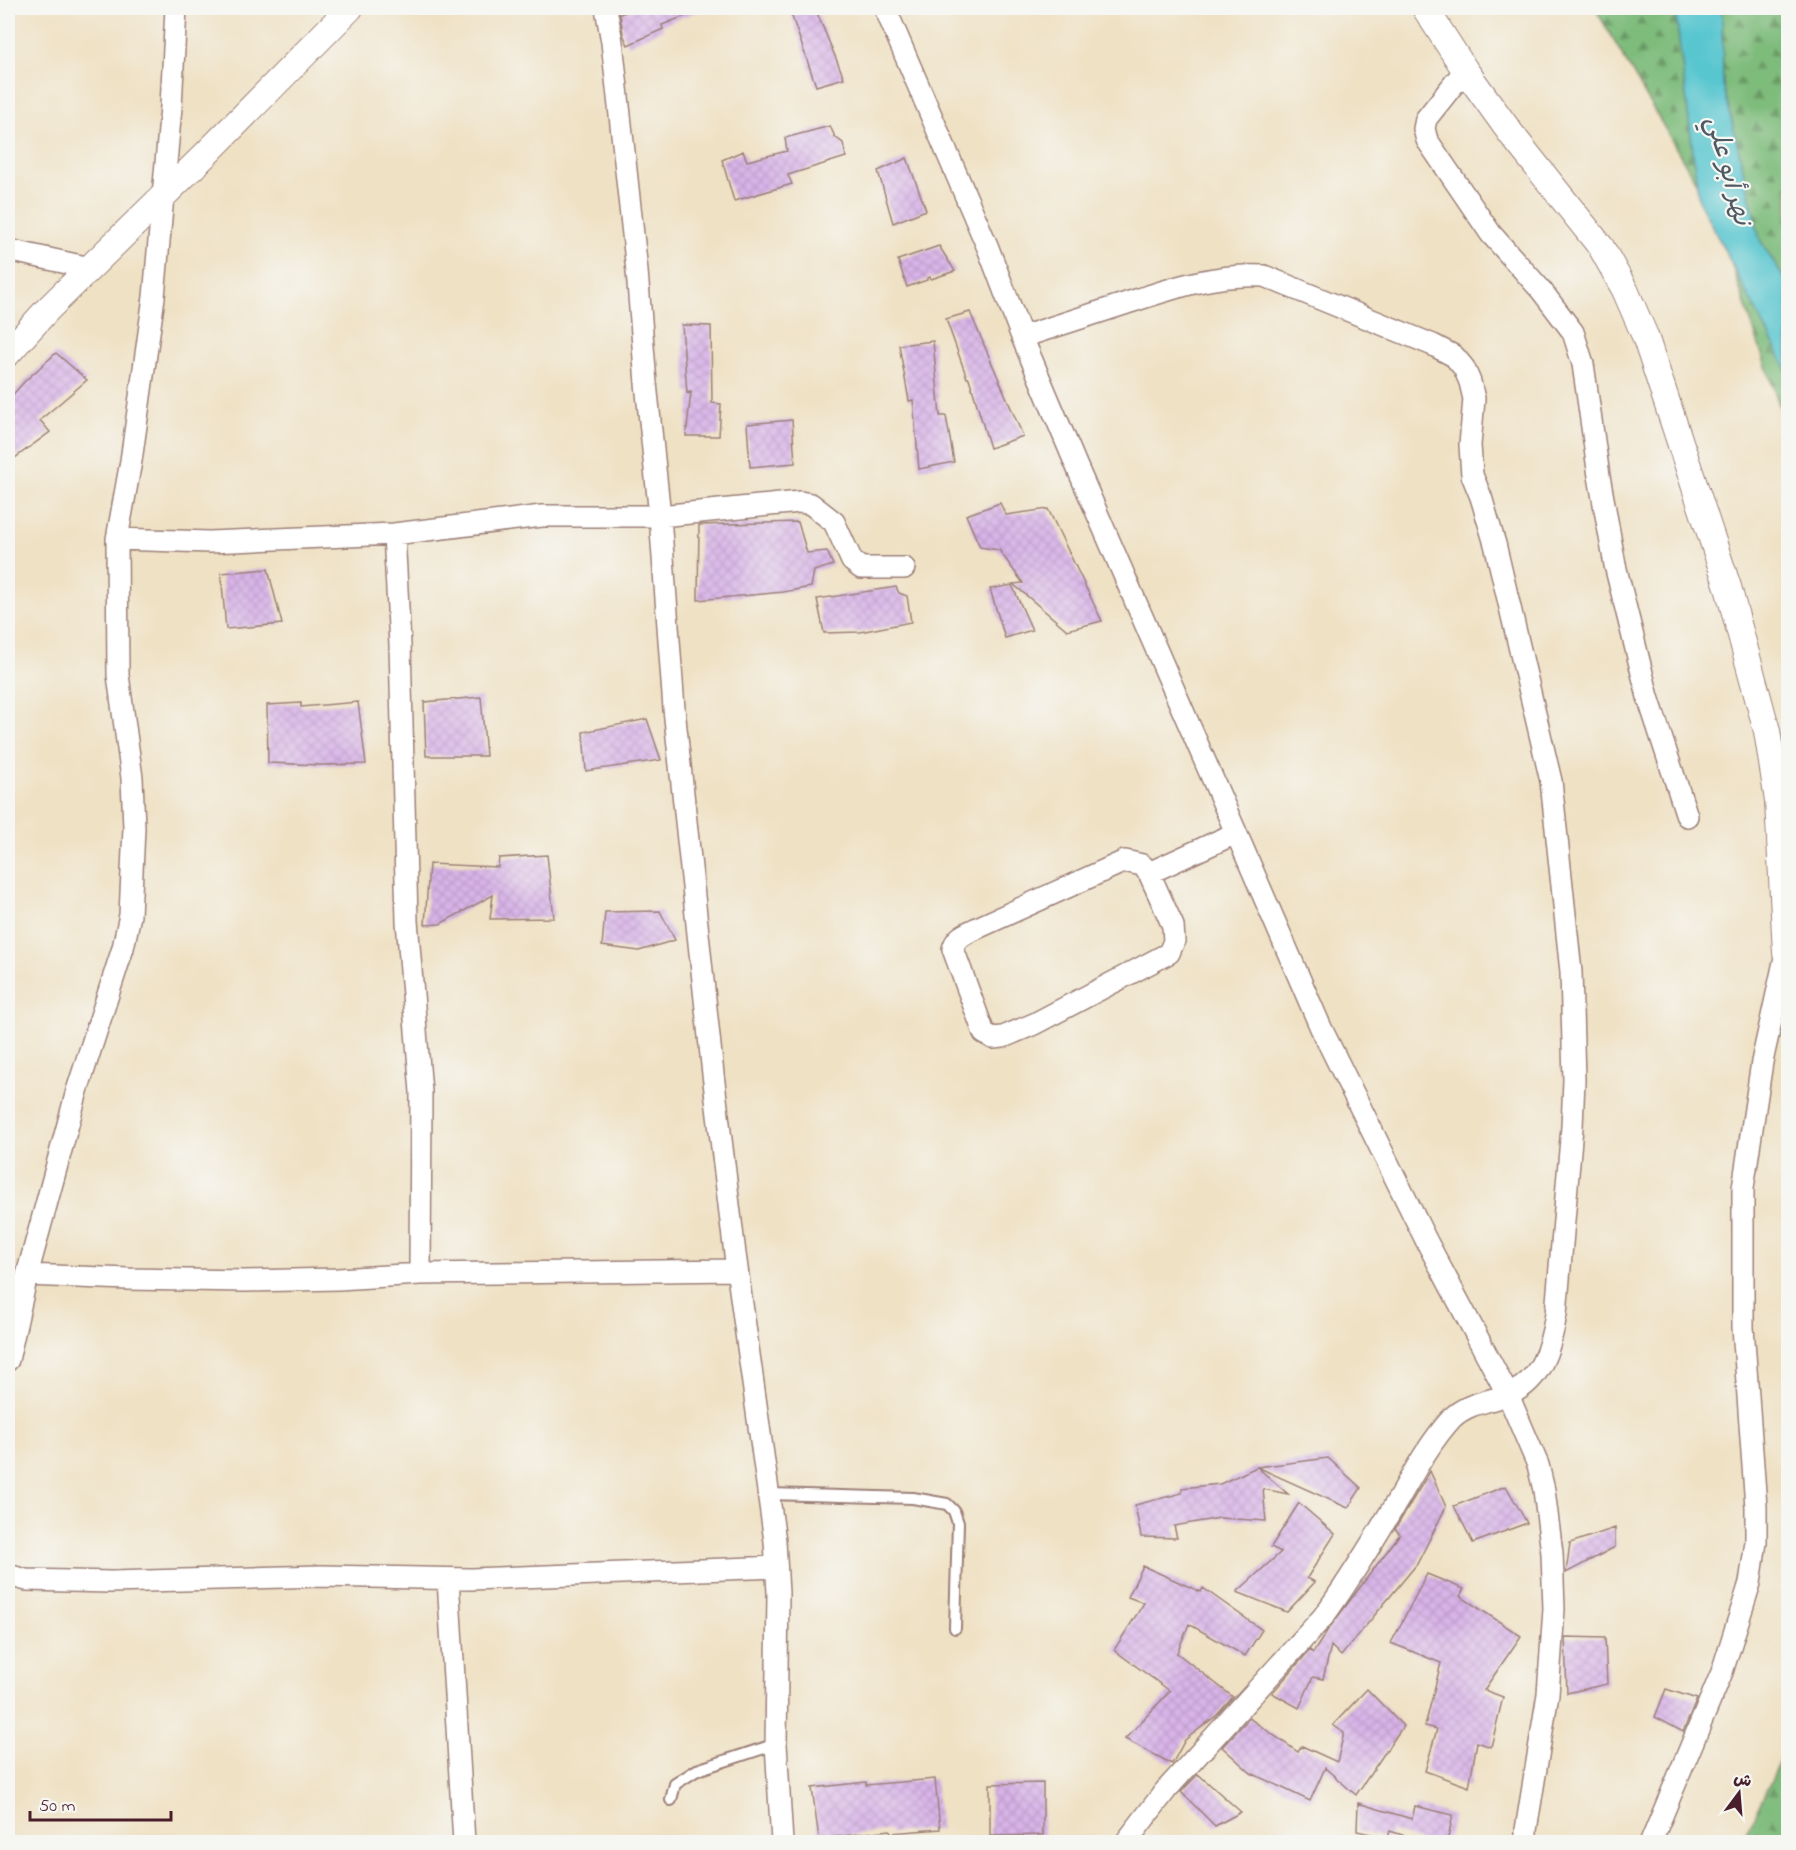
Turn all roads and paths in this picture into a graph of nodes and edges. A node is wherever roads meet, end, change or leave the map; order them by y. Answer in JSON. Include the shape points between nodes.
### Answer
{"nodes":[{"id":1,"x":176,"y":8,"type":"edge"},
{"id":2,"x":350,"y":8,"type":"edge"},
{"id":3,"x":606,"y":8,"type":"edge"},
{"id":4,"x":885,"y":8,"type":"edge"},
{"id":5,"x":1425,"y":8,"type":"edge"},
{"id":6,"x":1465,"y":70,"type":"junction"},
{"id":7,"x":163,"y":198,"type":"junction"},
{"id":8,"x":8,"y":249,"type":"edge"},
{"id":9,"x":90,"y":268,"type":"junction"},
{"id":10,"x":1022,"y":337,"type":"junction"},
{"id":11,"x":8,"y":353,"type":"edge"},
{"id":12,"x":660,"y":516,"type":"junction"},
{"id":13,"x":394,"y":534,"type":"junction"},
{"id":14,"x":117,"y":539,"type":"junction"},
{"id":15,"x":904,"y":568,"type":"dead end"},
{"id":16,"x":1687,"y":816,"type":"dead end"},
{"id":17,"x":1236,"y":833,"type":"junction"},
{"id":18,"x":1149,"y":873,"type":"junction"},
{"id":19,"x":1787,"y":953,"type":"edge"},
{"id":20,"x":737,"y":1270,"type":"junction"},
{"id":21,"x":420,"y":1274,"type":"junction"},
{"id":22,"x":27,"y":1275,"type":"junction"},
{"id":23,"x":8,"y":1360,"type":"edge"},
{"id":24,"x":1508,"y":1395,"type":"junction"},
{"id":25,"x":769,"y":1494,"type":"junction"},
{"id":26,"x":776,"y":1568,"type":"junction"},
{"id":27,"x":8,"y":1575,"type":"edge"},
{"id":28,"x":448,"y":1579,"type":"junction"},
{"id":29,"x":955,"y":1628,"type":"dead end"},
{"id":30,"x":776,"y":1744,"type":"junction"},
{"id":31,"x":671,"y":1800,"type":"dead end"},
{"id":32,"x":464,"y":1842,"type":"edge"},
{"id":33,"x":782,"y":1842,"type":"edge"},
{"id":34,"x":1126,"y":1842,"type":"edge"},
{"id":35,"x":1526,"y":1842,"type":"edge"},
{"id":36,"x":1651,"y":1842,"type":"edge"}],
"edges":[{"from":1,"to":7,"type":"street"},
{"from":2,"to":7,"type":"street"},
{"from":3,"to":12,"type":"street","via":[[636,261]]},
{"from":4,"to":10,"type":"street"},
{"from":5,"to":6,"type":"street"},
{"from":6,"to":16,"type":"street","via":[[1426,119],[1427,140],[1491,234],[1573,332],[1583,364],[1615,565],[1648,697]]},
{"from":6,"to":19,"type":"street","via":[[1601,247],[1645,336],[1728,587],[1767,731],[1778,801]]},
{"from":7,"to":9,"type":"street"},
{"from":7,"to":14,"type":"street","via":[[154,297]]},
{"from":8,"to":9,"type":"street"},
{"from":9,"to":11,"type":"street"},
{"from":10,"to":17,"type":"street"},
{"from":10,"to":24,"type":"street","via":[[1210,279],[1264,276],[1433,345],[1454,356],[1464,368],[1474,399],[1472,475],[1495,544],[1551,781],[1571,972],[1572,1127],[1554,1324],[1542,1364],[1526,1383]]},
{"from":12,"to":13,"type":"street","via":[[542,516]]},
{"from":12,"to":15,"type":"street","via":[[811,504],[834,522],[852,561],[861,568]]},
{"from":12,"to":20,"type":"street","via":[[676,732]]},
{"from":13,"to":14,"type":"street","via":[[208,542]]},
{"from":13,"to":21,"type":"street","via":[[407,921],[421,1092]]},
{"from":14,"to":22,"type":"street","via":[[118,675],[132,778],[134,828],[130,915]]},
{"from":17,"to":18,"type":"street"},
{"from":17,"to":24,"type":"street","via":[[1321,1028]]},
{"from":18,"to":18,"type":"street","via":[[1173,926],[1174,940],[1169,953],[1034,1024],[1003,1037],[993,1038],[984,1033],[953,949],[962,935],[1125,861],[1142,865]]},
{"from":19,"to":36,"type":"street","via":[[1762,1062],[1743,1188],[1743,1327],[1756,1507],[1750,1583],[1722,1672]]},
{"from":20,"to":21,"type":"street"},
{"from":20,"to":25,"type":"street"},
{"from":21,"to":22,"type":"street","via":[[245,1281]]},
{"from":22,"to":23,"type":"street"},
{"from":24,"to":34,"type":"street","via":[[1478,1402],[1454,1416],[1425,1453],[1323,1617],[1166,1790]]},
{"from":24,"to":35,"type":"street","via":[[1539,1465],[1552,1553],[1554,1609],[1548,1694]]},
{"from":25,"to":26,"type":"street"},
{"from":25,"to":29,"type":"lane","via":[[913,1498],[947,1504],[958,1522]]},
{"from":26,"to":28,"type":"street"},
{"from":26,"to":30,"type":"street"},
{"from":27,"to":28,"type":"street","via":[[26,1580],[111,1582],[321,1576]]},
{"from":28,"to":32,"type":"street"},
{"from":30,"to":31,"type":"lane","via":[[697,1770],[675,1784]]},
{"from":30,"to":33,"type":"street"}]}
